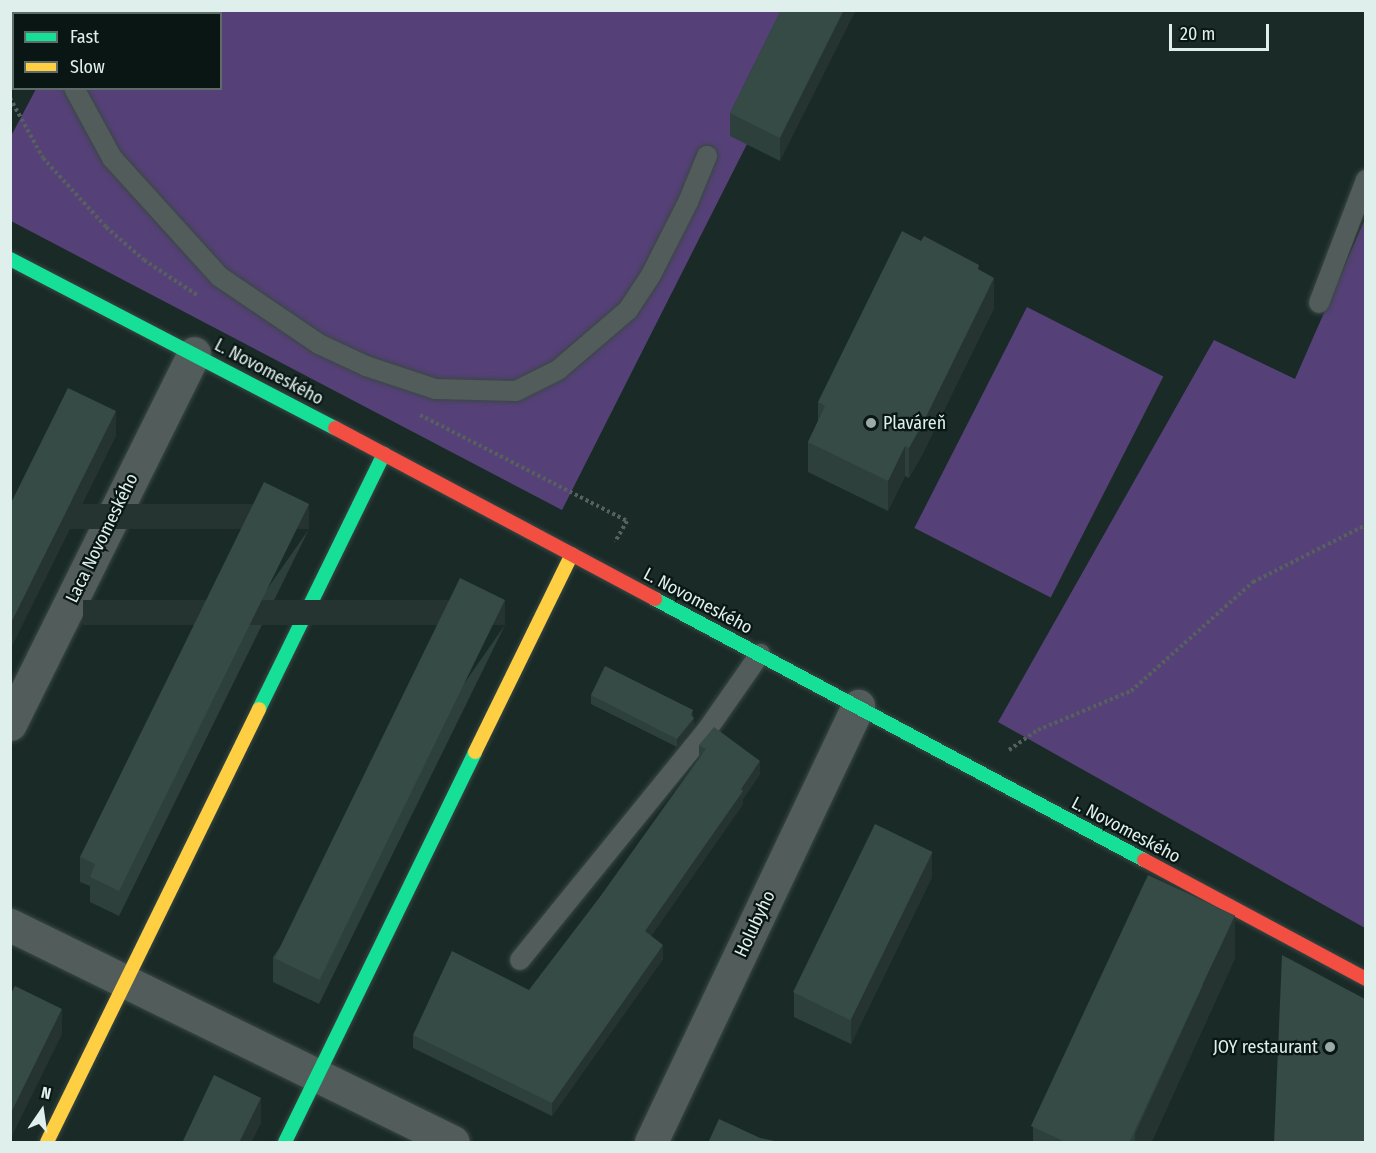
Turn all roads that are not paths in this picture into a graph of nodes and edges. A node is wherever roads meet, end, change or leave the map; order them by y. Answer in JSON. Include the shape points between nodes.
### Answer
{"nodes":[{"id":1,"x":75,"y":90,"type":"edge"},
{"id":2,"x":707,"y":156,"type":"dead end"},
{"id":3,"x":1365,"y":180,"type":"edge"},
{"id":4,"x":10,"y":259,"type":"edge"},
{"id":5,"x":1319,"y":303,"type":"dead end"},
{"id":6,"x":194,"y":353,"type":"junction"},
{"id":7,"x":384,"y":454,"type":"junction"},
{"id":8,"x":572,"y":554,"type":"junction"},
{"id":9,"x":760,"y":654,"type":"junction"},
{"id":10,"x":858,"y":706,"type":"junction"},
{"id":11,"x":10,"y":724,"type":"edge"},
{"id":12,"x":10,"y":925,"type":"edge"},
{"id":13,"x":520,"y":960,"type":"dead end"},
{"id":14,"x":1365,"y":979,"type":"edge"},
{"id":15,"x":125,"y":981,"type":"junction"},
{"id":16,"x":317,"y":1076,"type":"junction"},
{"id":17,"x":46,"y":1143,"type":"edge"},
{"id":18,"x":285,"y":1143,"type":"edge"},
{"id":19,"x":453,"y":1143,"type":"edge"},
{"id":20,"x":651,"y":1143,"type":"edge"}],
"edges":[{"from":1,"to":2,"type":"lane","via":[[112,158],[220,276],[319,344],[366,366],[435,389],[516,391],[558,370],[628,310],[651,275]]},
{"from":3,"to":5,"type":"lane"},
{"from":4,"to":6,"type":"street","name":"L. Novomeského"},
{"from":6,"to":7,"type":"street","name":"L. Novomeského"},
{"from":6,"to":11,"type":"street","name":"Laca Novomeského"},
{"from":7,"to":8,"type":"street","name":"L. Novomeského"},
{"from":7,"to":15,"type":"street"},
{"from":8,"to":9,"type":"street","name":"L. Novomeského"},
{"from":8,"to":16,"type":"street"},
{"from":9,"to":10,"type":"street","name":"L. Novomeského"},
{"from":9,"to":13,"type":"lane","via":[[707,730]]},
{"from":10,"to":14,"type":"street","name":"L. Novomeského"},
{"from":10,"to":20,"type":"street","name":"Holubyho"},
{"from":12,"to":15,"type":"street"},
{"from":15,"to":16,"type":"street"},
{"from":15,"to":17,"type":"street"},
{"from":16,"to":18,"type":"street"},
{"from":16,"to":19,"type":"street"}]}
